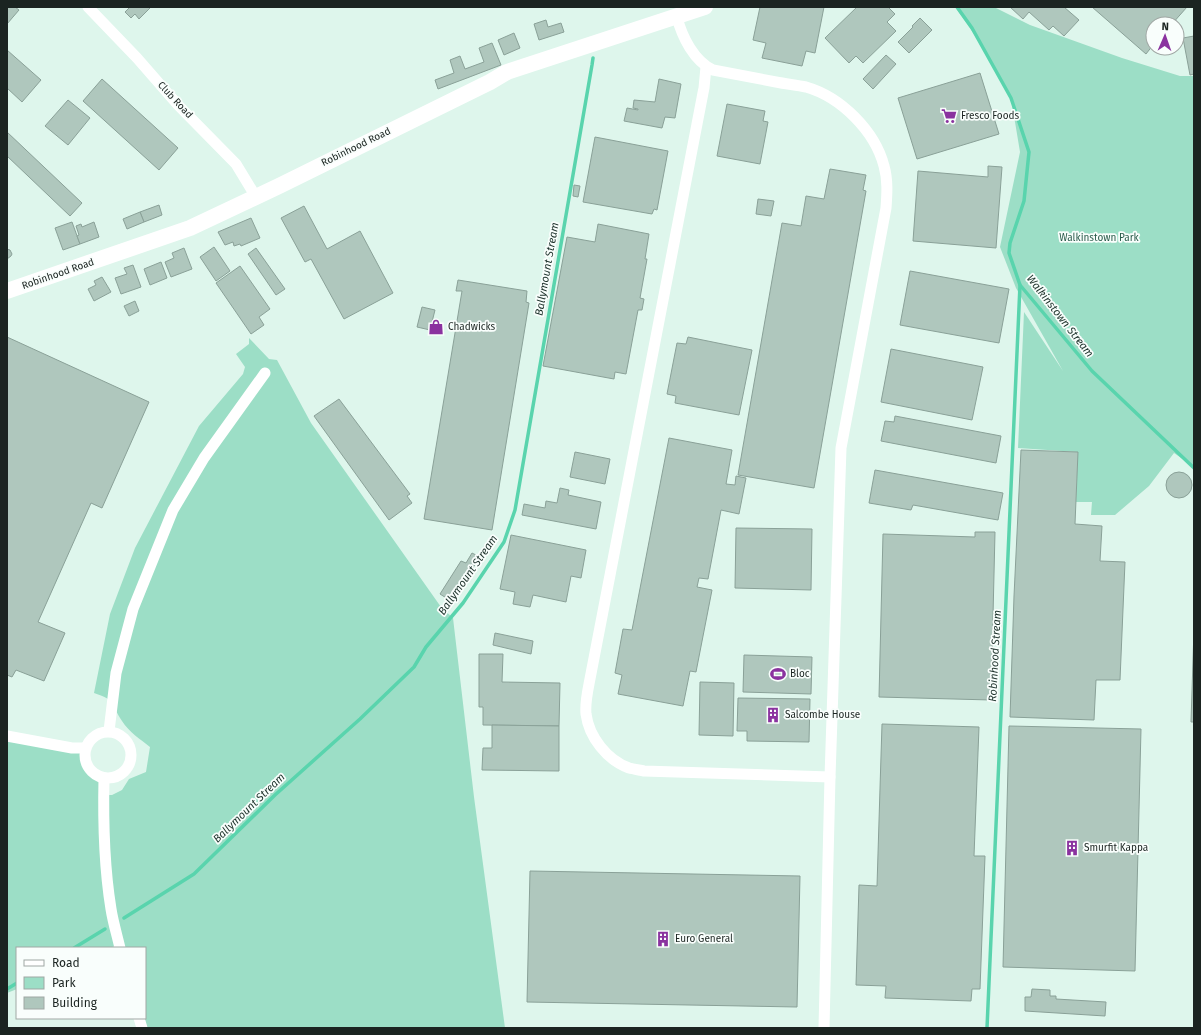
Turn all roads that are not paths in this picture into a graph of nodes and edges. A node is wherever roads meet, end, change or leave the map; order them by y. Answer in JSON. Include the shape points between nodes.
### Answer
{"nodes":[{"id":1,"x":88,"y":7,"type":"edge"},
{"id":2,"x":706,"y":7,"type":"edge"},
{"id":3,"x":677,"y":17,"type":"junction"},
{"id":4,"x":706,"y":67,"type":"junction"},
{"id":5,"x":256,"y":197,"type":"junction"},
{"id":6,"x":7,"y":291,"type":"edge"},
{"id":7,"x":265,"y":373,"type":"dead end"},
{"id":8,"x":109,"y":731,"type":"junction"},
{"id":9,"x":7,"y":736,"type":"edge"},
{"id":10,"x":85,"y":748,"type":"junction"},
{"id":11,"x":830,"y":777,"type":"junction"},
{"id":12,"x":104,"y":778,"type":"junction"},
{"id":13,"x":120,"y":947,"type":"edge"},
{"id":14,"x":824,"y":1028,"type":"edge"}],
"edges":[{"from":1,"to":5,"type":"street","name":"Club Road","via":[[236,164]]},
{"from":2,"to":3,"type":"street","name":"Robinhood Road"},
{"from":3,"to":4,"type":"street","via":[[684,39]]},
{"from":3,"to":5,"type":"street","name":"Robinhood Road","via":[[507,72]]},
{"from":4,"to":11,"type":"street","via":[[807,87],[833,99],[854,114],[875,144],[885,167],[886,208],[841,448]]},
{"from":4,"to":11,"type":"street","via":[[589,684],[586,714],[592,733],[605,751],[615,761],[629,768]]},
{"from":5,"to":6,"type":"street","name":"Robinhood Road","via":[[190,228]]},
{"from":7,"to":8,"type":"street","via":[[204,458],[173,510],[133,609],[116,673]]},
{"from":8,"to":10,"type":"street","via":[[94,736]]},
{"from":8,"to":12,"type":"street","via":[[123,737],[127,742],[131,759],[122,774]]},
{"from":9,"to":10,"type":"street"},
{"from":10,"to":12,"type":"street","via":[[86,764],[95,775]]},
{"from":11,"to":14,"type":"street"},
{"from":12,"to":13,"type":"street","via":[[106,868],[111,910]]}]}
